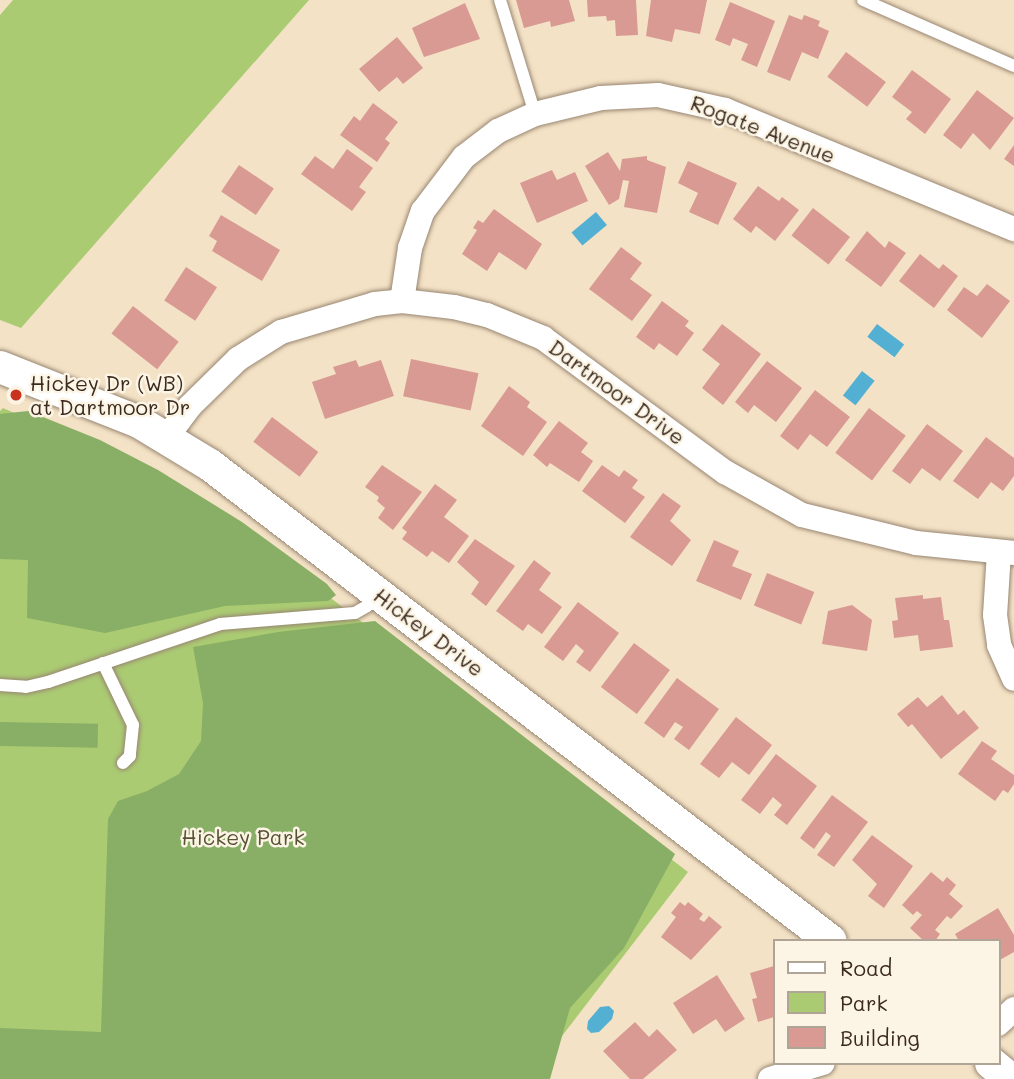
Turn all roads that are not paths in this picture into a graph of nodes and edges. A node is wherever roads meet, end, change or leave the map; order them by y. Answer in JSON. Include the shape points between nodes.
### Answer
{"nodes":[{"id":1,"x":500,"y":0,"type":"edge"},
{"id":2,"x":863,"y":0,"type":"edge"},
{"id":3,"x":1014,"y":66,"type":"edge"},
{"id":4,"x":535,"y":114,"type":"junction"},
{"id":5,"x":1014,"y":229,"type":"edge"},
{"id":6,"x":402,"y":301,"type":"junction"},
{"id":7,"x":0,"y":367,"type":"edge"},
{"id":8,"x":166,"y":438,"type":"junction"},
{"id":9,"x":1006,"y":552,"type":"edge"},
{"id":10,"x":378,"y":593,"type":"junction"},
{"id":11,"x":103,"y":663,"type":"junction"},
{"id":12,"x":1014,"y":679,"type":"edge"},
{"id":13,"x":0,"y":685,"type":"edge"},
{"id":14,"x":123,"y":763,"type":"dead end"},
{"id":15,"x":828,"y":939,"type":"edge"},
{"id":16,"x":1014,"y":1009,"type":"edge"},
{"id":17,"x":1000,"y":1022,"type":"edge"},
{"id":18,"x":816,"y":1065,"type":"edge"},
{"id":19,"x":993,"y":1065,"type":"edge"},
{"id":20,"x":770,"y":1079,"type":"edge"},
{"id":21,"x":1010,"y":1079,"type":"edge"}],
"edges":[{"from":1,"to":4,"type":"lane"},
{"from":2,"to":3,"type":"lane"},
{"from":4,"to":5,"type":"street","name":"Rogate Avenue","via":[[632,95],[702,102]]},
{"from":4,"to":6,"type":"street","name":"Rogate Avenue","via":[[479,144],[434,193],[412,239]]},
{"from":6,"to":8,"type":"street","name":"Dartmoor Drive","via":[[352,309],[281,332],[229,367]]},
{"from":6,"to":9,"type":"street","name":"Dartmoor Drive","via":[[487,315],[543,338],[736,479],[802,515],[916,543]]},
{"from":7,"to":8,"type":"street","name":"Hickey Drive","via":[[139,422]]},
{"from":8,"to":10,"type":"street","name":"Hickey Drive","via":[[229,478]]},
{"from":9,"to":12,"type":"street","via":[[995,615],[999,645]]},
{"from":10,"to":11,"type":"lane","via":[[355,613],[220,624]]},
{"from":10,"to":15,"type":"street","name":"Hickey Drive"},
{"from":11,"to":13,"type":"lane","via":[[26,687]]},
{"from":11,"to":14,"type":"lane","via":[[133,725],[130,756]]},
{"from":16,"to":17,"type":"street"},
{"from":18,"to":20,"type":"street"},
{"from":19,"to":21,"type":"street"}]}
